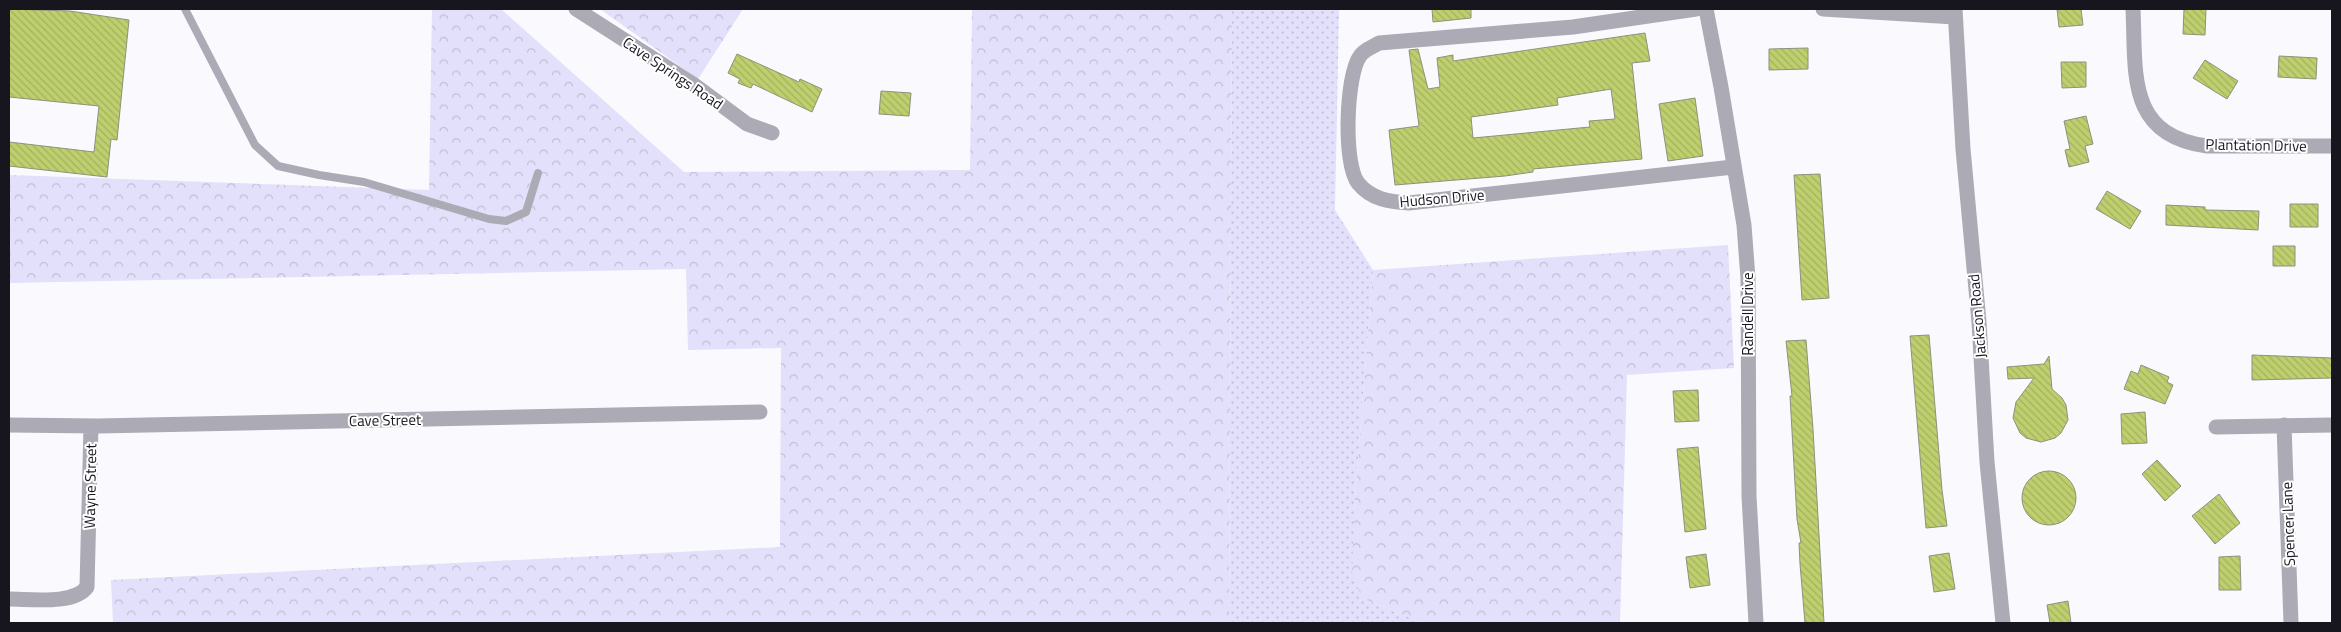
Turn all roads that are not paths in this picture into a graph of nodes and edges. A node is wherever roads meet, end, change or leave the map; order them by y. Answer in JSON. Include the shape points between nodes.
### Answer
{"nodes":[{"id":1,"x":185,"y":9,"type":"edge"},
{"id":2,"x":576,"y":9,"type":"edge"},
{"id":3,"x":1696,"y":9,"type":"edge"},
{"id":4,"x":1706,"y":9,"type":"edge"},
{"id":5,"x":1823,"y":9,"type":"edge"},
{"id":6,"x":2133,"y":9,"type":"edge"},
{"id":7,"x":1955,"y":13,"type":"edge"},
{"id":8,"x":772,"y":133,"type":"dead end"},
{"id":9,"x":2332,"y":146,"type":"edge"},
{"id":10,"x":1733,"y":167,"type":"junction"},
{"id":11,"x":538,"y":173,"type":"dead end"},
{"id":12,"x":760,"y":412,"type":"dead end"},
{"id":13,"x":9,"y":425,"type":"edge"},
{"id":14,"x":2284,"y":425,"type":"junction"},
{"id":15,"x":2332,"y":425,"type":"edge"},
{"id":16,"x":91,"y":426,"type":"junction"},
{"id":17,"x":2216,"y":427,"type":"dead end"},
{"id":18,"x":9,"y":599,"type":"edge"},
{"id":19,"x":1756,"y":623,"type":"edge"},
{"id":20,"x":2003,"y":623,"type":"edge"},
{"id":21,"x":2291,"y":623,"type":"edge"}],
"edges":[{"from":1,"to":11,"type":"lane","via":[[255,145],[278,166],[364,182],[456,211],[506,221],[526,212]]},
{"from":2,"to":8,"type":"street","name":"Cave Springs Road","via":[[693,84],[746,124]]},
{"from":3,"to":10,"type":"street","name":"Hudson Drive","via":[[1572,27],[1379,44],[1368,49],[1360,56],[1353,73],[1349,113],[1350,168],[1361,186],[1379,199],[1409,203]]},
{"from":4,"to":10,"type":"street","name":"Randell Drive"},
{"from":5,"to":7,"type":"street"},
{"from":6,"to":9,"type":"street","name":"Plantation Drive","via":[[2137,81],[2141,99],[2157,126],[2186,143],[2207,146]]},
{"from":7,"to":20,"type":"street","name":"Jackson Road","via":[[1987,462]]},
{"from":10,"to":19,"type":"street","name":"Randell Drive","via":[[1744,225],[1748,278],[1749,496]]},
{"from":12,"to":16,"type":"street","name":"Cave Street"},
{"from":13,"to":16,"type":"street","name":"Cave Street"},
{"from":14,"to":15,"type":"street"},
{"from":14,"to":17,"type":"street"},
{"from":14,"to":21,"type":"street","name":"Spencer Lane"},
{"from":16,"to":18,"type":"street","name":"Wayne Street","via":[[88,587],[82,594],[68,598]]}]}
